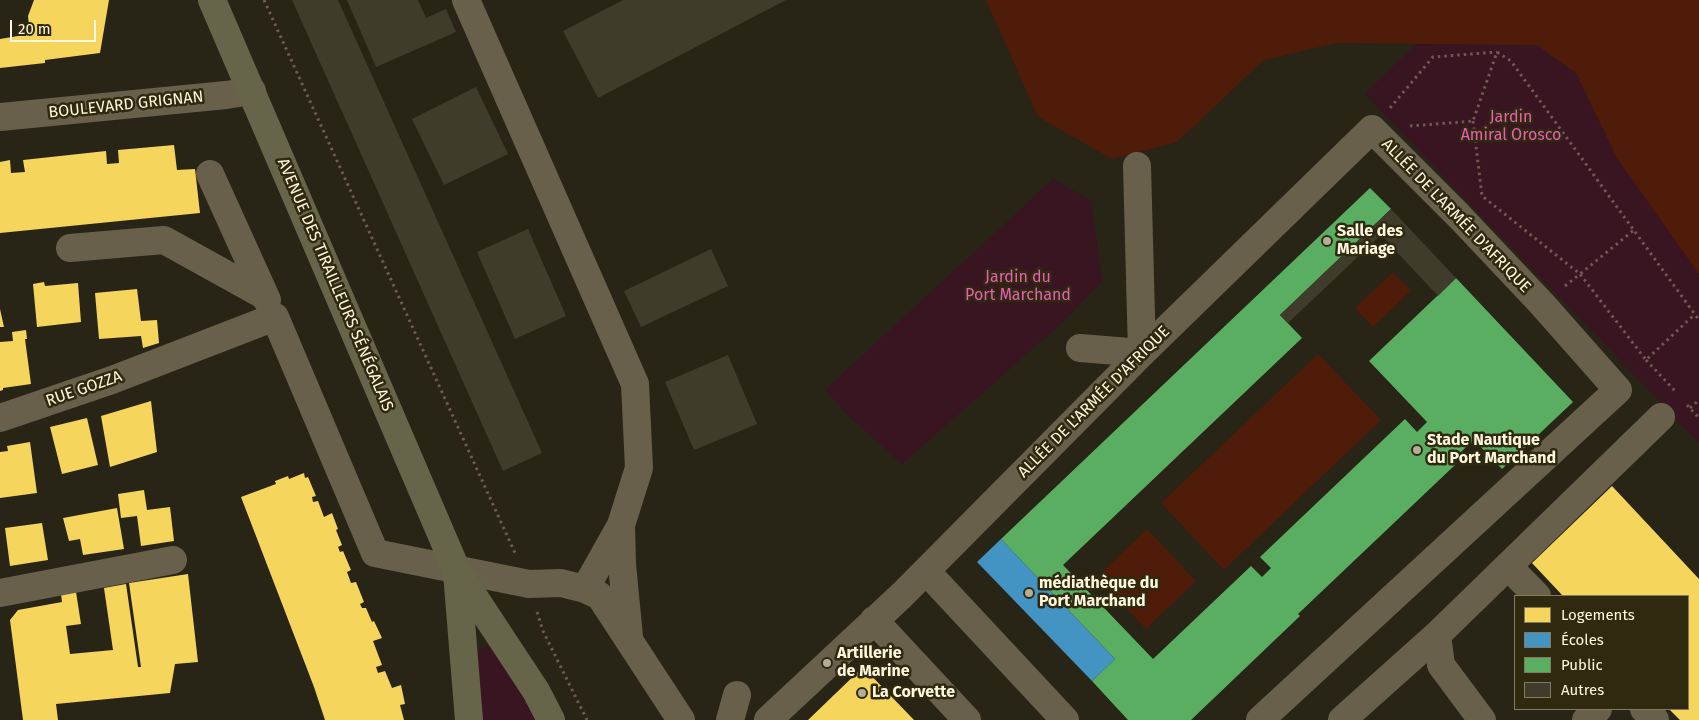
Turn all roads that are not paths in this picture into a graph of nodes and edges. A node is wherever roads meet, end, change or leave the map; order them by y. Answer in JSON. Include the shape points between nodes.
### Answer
{"nodes":[{"id":1,"x":212,"y":0,"type":"edge"},
{"id":2,"x":466,"y":0,"type":"edge"},
{"id":3,"x":252,"y":90,"type":"junction"},
{"id":4,"x":0,"y":117,"type":"edge"},
{"id":5,"x":1137,"y":166,"type":"dead end"},
{"id":6,"x":210,"y":174,"type":"dead end"},
{"id":7,"x":70,"y":248,"type":"dead end"},
{"id":8,"x":270,"y":306,"type":"junction"},
{"id":9,"x":1080,"y":348,"type":"dead end"},
{"id":10,"x":1142,"y":353,"type":"junction"},
{"id":11,"x":1661,"y":417,"type":"dead end"},
{"id":12,"x":0,"y":418,"type":"edge"},
{"id":13,"x":621,"y":525,"type":"junction"},
{"id":14,"x":173,"y":560,"type":"dead end"},
{"id":15,"x":1508,"y":566,"type":"junction"},
{"id":16,"x":457,"y":571,"type":"junction"},
{"id":17,"x":926,"y":571,"type":"junction"},
{"id":18,"x":584,"y":589,"type":"junction"},
{"id":19,"x":0,"y":594,"type":"edge"},
{"id":20,"x":1536,"y":595,"type":"edge"},
{"id":21,"x":874,"y":620,"type":"junction"},
{"id":22,"x":1437,"y":636,"type":"junction"},
{"id":23,"x":630,"y":642,"type":"junction"},
{"id":24,"x":1598,"y":710,"type":"edge"},
{"id":25,"x":1600,"y":710,"type":"edge"},
{"id":26,"x":1645,"y":710,"type":"edge"},
{"id":27,"x":1480,"y":719,"type":"edge"},
{"id":28,"x":469,"y":720,"type":"edge"},
{"id":29,"x":551,"y":720,"type":"edge"},
{"id":30,"x":681,"y":720,"type":"edge"},
{"id":31,"x":768,"y":720,"type":"edge"},
{"id":32,"x":967,"y":720,"type":"edge"},
{"id":33,"x":1065,"y":720,"type":"edge"},
{"id":34,"x":1260,"y":720,"type":"edge"},
{"id":35,"x":1342,"y":720,"type":"edge"},
{"id":36,"x":1586,"y":720,"type":"edge"},
{"id":37,"x":1610,"y":720,"type":"edge"},
{"id":38,"x":1655,"y":720,"type":"edge"}],
"edges":[{"from":1,"to":3,"type":"main road","name":"AVENUE DES TIRAILLEURS SÉNÉGALAIS"},
{"from":2,"to":13,"type":"street","via":[[636,384],[639,468]]},
{"from":3,"to":4,"type":"street","name":"BOULEVARD GRIGNAN"},
{"from":3,"to":16,"type":"main road","name":"AVENUE DES TIRAILLEURS SÉNÉGALAIS"},
{"from":5,"to":10,"type":"street"},
{"from":6,"to":8,"type":"street"},
{"from":7,"to":8,"type":"street","via":[[164,240]]},
{"from":8,"to":12,"type":"street","name":"RUE GOZZA","via":[[168,359]]},
{"from":8,"to":16,"type":"street","via":[[376,553]]},
{"from":9,"to":10,"type":"street"},
{"from":10,"to":17,"type":"street","name":"ALLÉE DE L'ARMÉE D'AFRIQUE"},
{"from":10,"to":34,"type":"street","name":"ALLÉE DE L'ARMÉE D'AFRIQUE","via":[[1372,130],[1459,216],[1618,390]]},
{"from":11,"to":15,"type":"street"},
{"from":13,"to":18,"type":"street"},
{"from":13,"to":23,"type":"street"},
{"from":14,"to":19,"type":"street"},
{"from":15,"to":20,"type":"street"},
{"from":15,"to":22,"type":"street"},
{"from":16,"to":18,"type":"street","via":[[529,584],[560,583]]},
{"from":16,"to":28,"type":"main road","name":"AVENUE DES TIRAILLEURS SÉNÉGALAIS"},
{"from":16,"to":29,"type":"main road","name":"AVENUE DES TIRAILLEURS SÉNÉGALAIS","via":[[536,691]]},
{"from":17,"to":21,"type":"street","name":"ALLÉE DE L'ARMÉE D'AFRIQUE"},
{"from":17,"to":33,"type":"street"},
{"from":18,"to":23,"type":"street","via":[[600,596]]},
{"from":21,"to":31,"type":"street","name":"ALLÉE DE L'ARMÉE D'AFRIQUE"},
{"from":21,"to":32,"type":"street"},
{"from":22,"to":27,"type":"street","via":[[1441,665]]},
{"from":22,"to":35,"type":"street"},
{"from":23,"to":30,"type":"street"},
{"from":24,"to":36,"type":"street"},
{"from":25,"to":37,"type":"street"},
{"from":26,"to":38,"type":"street"}]}
